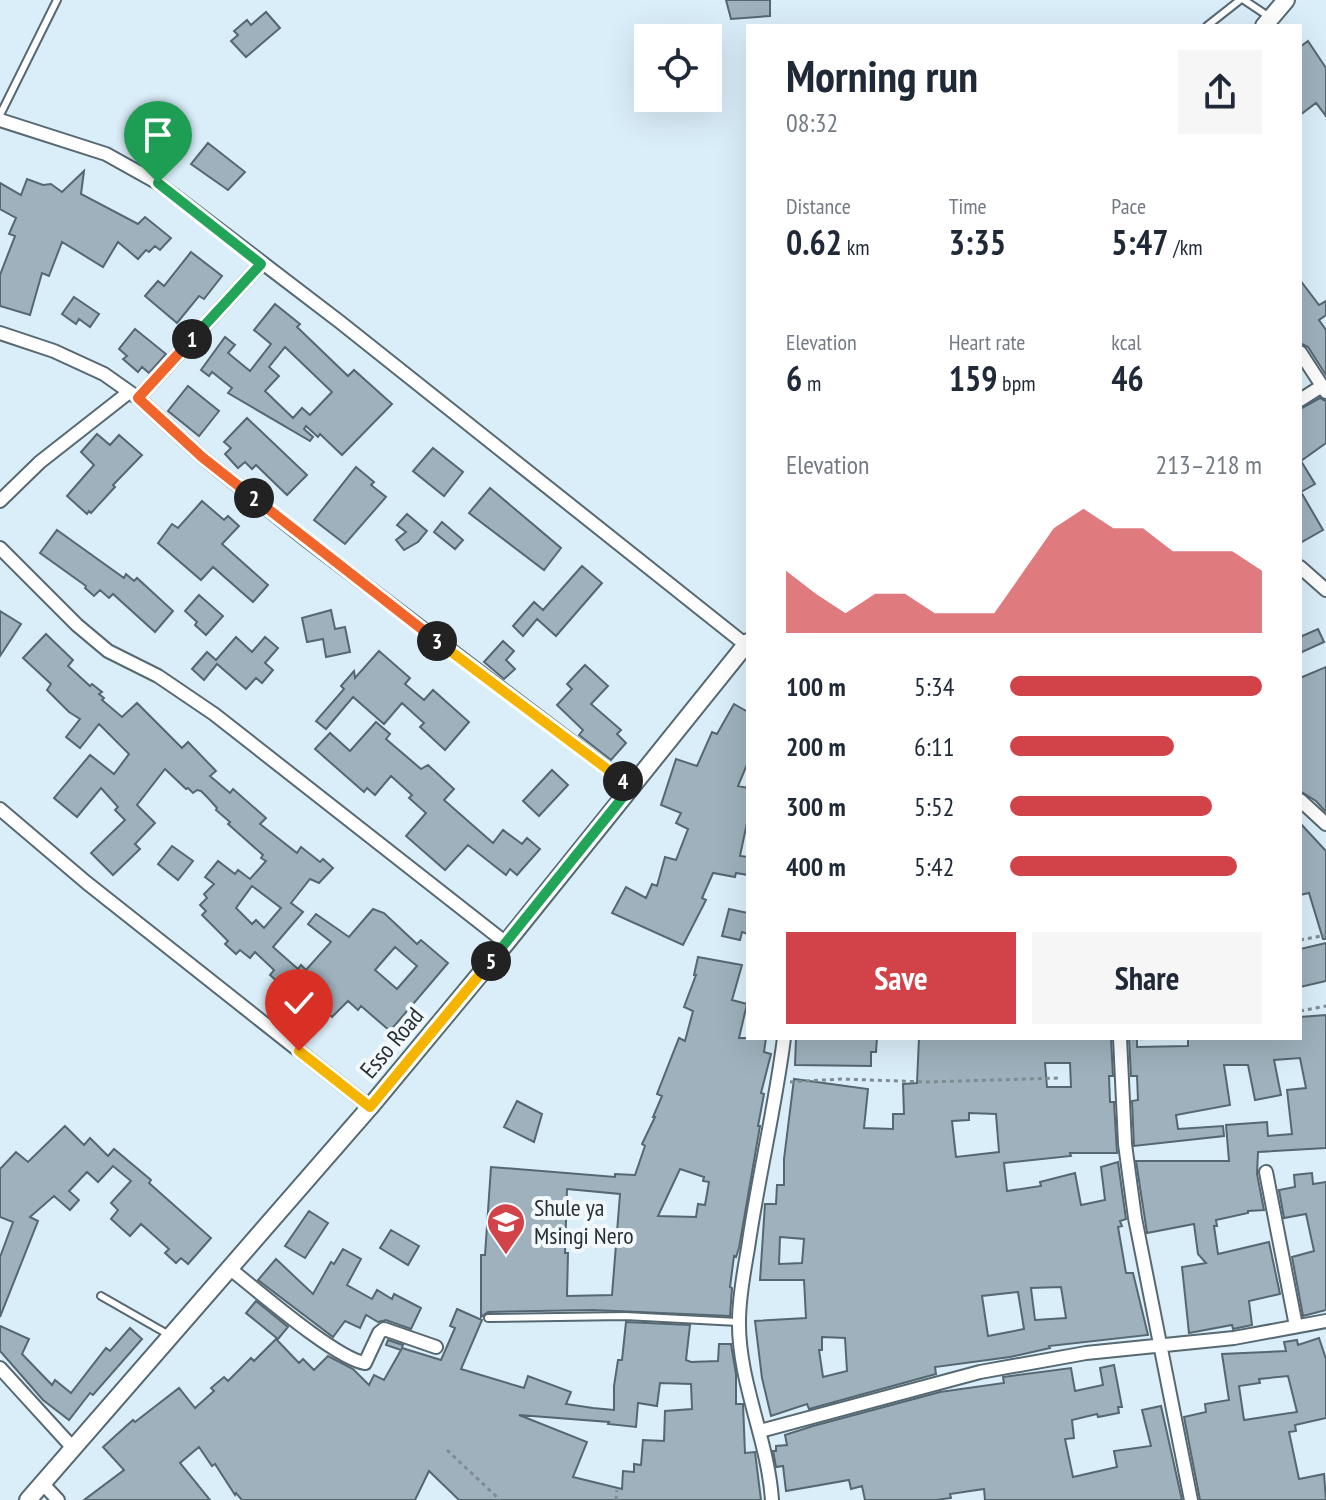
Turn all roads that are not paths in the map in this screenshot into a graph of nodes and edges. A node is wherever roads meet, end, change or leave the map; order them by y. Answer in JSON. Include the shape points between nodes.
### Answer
{"nodes":[{"id":1,"x":57,"y":0,"type":"edge"},
{"id":2,"x":1242,"y":0,"type":"edge"},
{"id":3,"x":1286,"y":0,"type":"edge"},
{"id":4,"x":1267,"y":22,"type":"edge"},
{"id":5,"x":1210,"y":24,"type":"edge"},
{"id":6,"x":0,"y":117,"type":"edge"},
{"id":7,"x":261,"y":264,"type":"junction"},
{"id":8,"x":0,"y":333,"type":"edge"},
{"id":9,"x":1302,"y":355,"type":"edge"},
{"id":10,"x":1324,"y":389,"type":"edge"},
{"id":11,"x":133,"y":396,"type":"junction"},
{"id":12,"x":1302,"y":399,"type":"edge"},
{"id":13,"x":0,"y":501,"type":"edge"},
{"id":14,"x":0,"y":548,"type":"edge"},
{"id":15,"x":1302,"y":569,"type":"edge"},
{"id":16,"x":1326,"y":590,"type":"edge"},
{"id":17,"x":746,"y":642,"type":"edge"},
{"id":18,"x":746,"y":644,"type":"edge"},
{"id":19,"x":631,"y":787,"type":"junction"},
{"id":20,"x":1302,"y":802,"type":"edge"},
{"id":21,"x":0,"y":809,"type":"edge"},
{"id":22,"x":1326,"y":824,"type":"edge"},
{"id":23,"x":506,"y":943,"type":"junction"},
{"id":24,"x":784,"y":1040,"type":"edge"},
{"id":25,"x":1120,"y":1040,"type":"edge"},
{"id":26,"x":370,"y":1107,"type":"junction"},
{"id":27,"x":1266,"y":1172,"type":"dead end"},
{"id":28,"x":229,"y":1268,"type":"junction"},
{"id":29,"x":101,"y":1296,"type":"dead end"},
{"id":30,"x":488,"y":1318,"type":"dead end"},
{"id":31,"x":1326,"y":1321,"type":"edge"},
{"id":32,"x":738,"y":1322,"type":"junction"},
{"id":33,"x":1296,"y":1326,"type":"junction"},
{"id":34,"x":171,"y":1336,"type":"junction"},
{"id":35,"x":1160,"y":1346,"type":"junction"},
{"id":36,"x":436,"y":1347,"type":"dead end"},
{"id":37,"x":0,"y":1368,"type":"edge"},
{"id":38,"x":760,"y":1431,"type":"junction"},
{"id":39,"x":73,"y":1448,"type":"junction"},
{"id":40,"x":42,"y":1483,"type":"junction"},
{"id":41,"x":28,"y":1500,"type":"edge"},
{"id":42,"x":58,"y":1500,"type":"edge"},
{"id":43,"x":772,"y":1500,"type":"edge"},
{"id":44,"x":1191,"y":1500,"type":"edge"}],
"edges":[{"from":1,"to":6,"type":"lane"},
{"from":2,"to":4,"type":"lane"},
{"from":2,"to":5,"type":"lane"},
{"from":3,"to":4,"type":"street"},
{"from":6,"to":7,"type":"street","via":[[119,161],[158,183]]},
{"from":7,"to":11,"type":"street"},
{"from":7,"to":17,"type":"street"},
{"from":8,"to":11,"type":"street","via":[[104,374]]},
{"from":9,"to":10,"type":"street"},
{"from":10,"to":12,"type":"street"},
{"from":11,"to":13,"type":"street","via":[[40,462]]},
{"from":11,"to":19,"type":"street","via":[[305,539]]},
{"from":14,"to":23,"type":"street","via":[[108,651],[158,676],[214,714]]},
{"from":15,"to":16,"type":"street"},
{"from":18,"to":19,"type":"street","name":"Esso Road"},
{"from":19,"to":23,"type":"street","name":"Esso Road"},
{"from":20,"to":22,"type":"street"},
{"from":21,"to":26,"type":"street"},
{"from":23,"to":26,"type":"street","name":"Esso Road"},
{"from":24,"to":32,"type":"street"},
{"from":25,"to":35,"type":"street","via":[[1125,1144]]},
{"from":26,"to":28,"type":"street","name":"Esso Road"},
{"from":27,"to":33,"type":"street"},
{"from":28,"to":34,"type":"street","name":"Esso Road"},
{"from":28,"to":36,"type":"street","via":[[357,1362],[365,1363],[384,1329]]},
{"from":29,"to":34,"type":"lane"},
{"from":30,"to":32,"type":"lane","via":[[625,1316]]},
{"from":31,"to":33,"type":"street"},
{"from":32,"to":38,"type":"street"},
{"from":33,"to":35,"type":"street"},
{"from":34,"to":39,"type":"street","name":"Esso Road"},
{"from":35,"to":38,"type":"street","via":[[980,1372]]},
{"from":35,"to":44,"type":"street"},
{"from":37,"to":39,"type":"street"},
{"from":38,"to":43,"type":"street"},
{"from":39,"to":40,"type":"street","name":"Esso Road"},
{"from":40,"to":41,"type":"street","name":"Esso Road"},
{"from":40,"to":42,"type":"street"}]}
